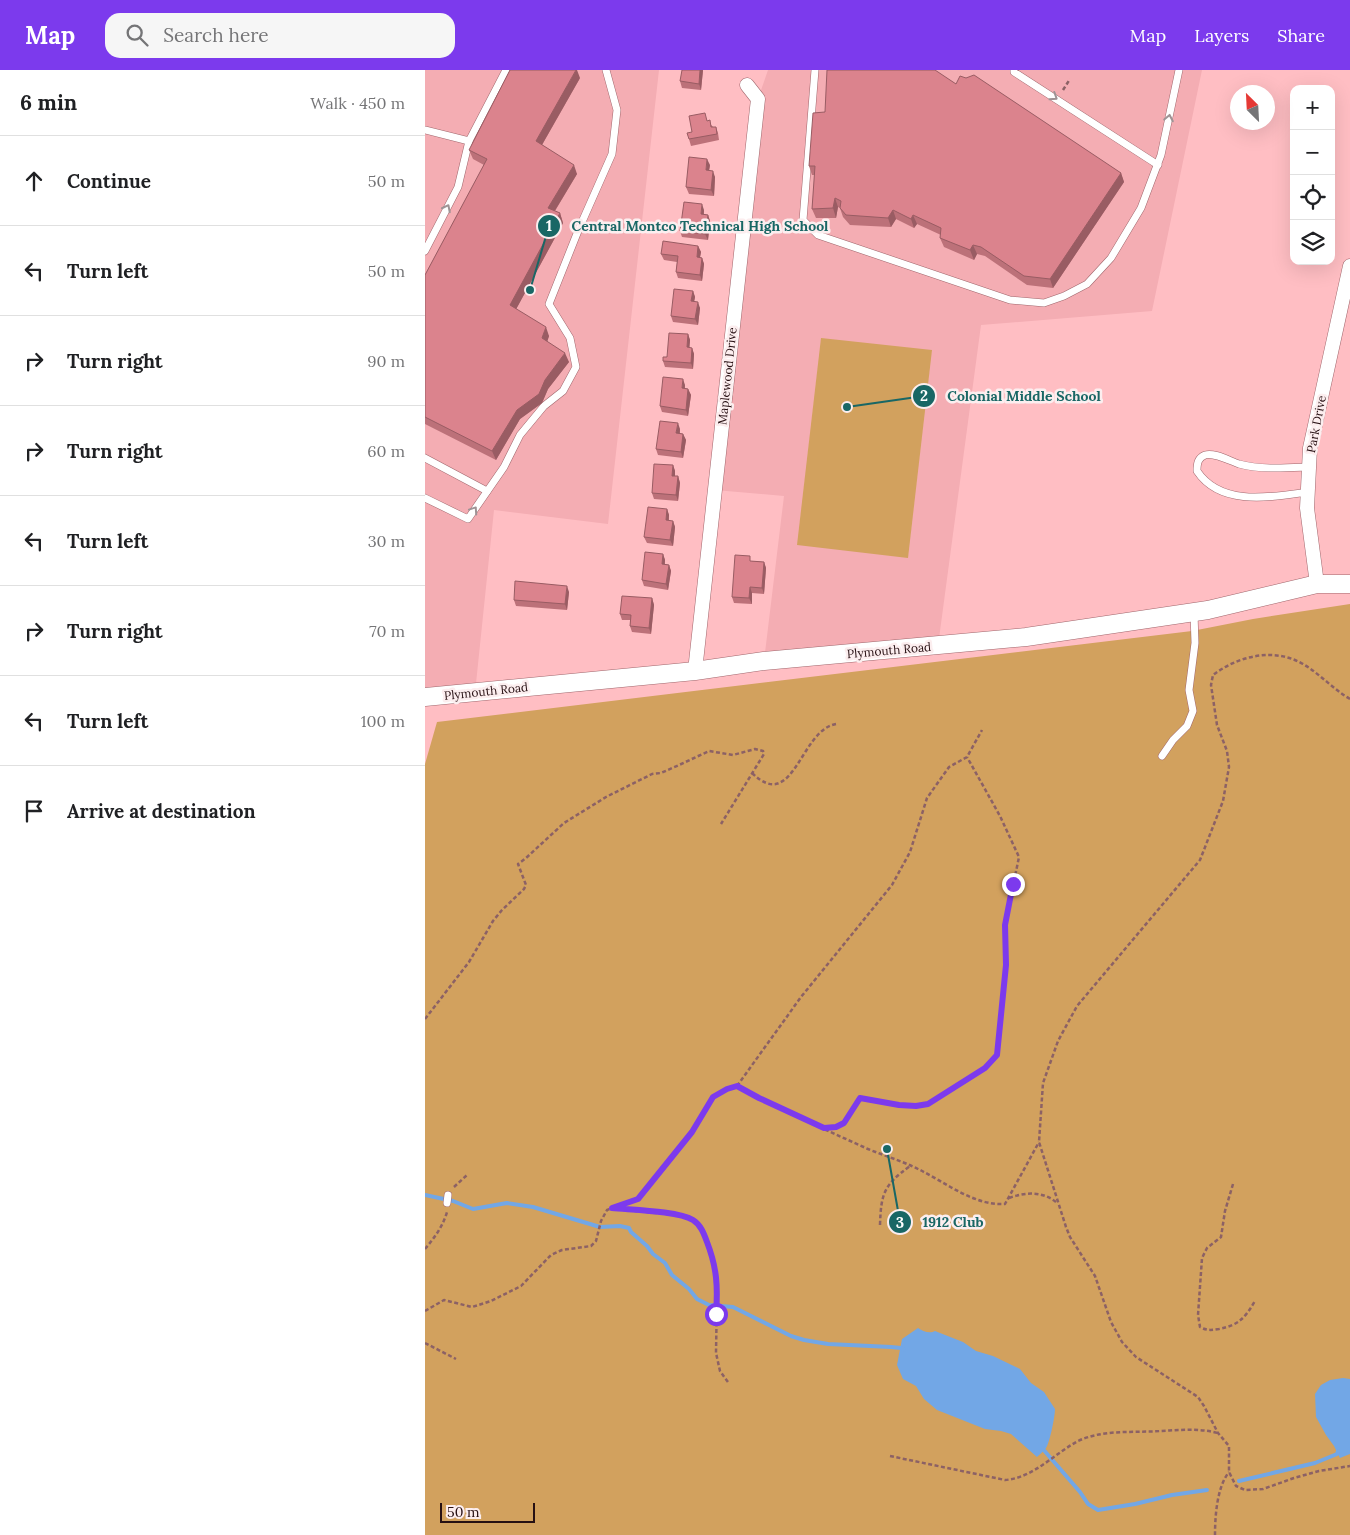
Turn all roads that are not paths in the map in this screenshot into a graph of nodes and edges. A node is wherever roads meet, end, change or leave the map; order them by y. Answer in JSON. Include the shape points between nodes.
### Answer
{"nodes":[{"id":1,"x":507,"y":70,"type":"edge"},
{"id":2,"x":606,"y":70,"type":"edge"},
{"id":3,"x":815,"y":70,"type":"edge"},
{"id":4,"x":1014,"y":70,"type":"edge"},
{"id":5,"x":1179,"y":70,"type":"edge"},
{"id":6,"x":747,"y":85,"type":"dead end"},
{"id":7,"x":425,"y":130,"type":"edge"},
{"id":8,"x":469,"y":141,"type":"junction"},
{"id":9,"x":1158,"y":165,"type":"junction"},
{"id":10,"x":425,"y":251,"type":"edge"},
{"id":11,"x":1350,"y":266,"type":"edge"},
{"id":12,"x":425,"y":458,"type":"edge"},
{"id":13,"x":1309,"y":467,"type":"junction"},
{"id":14,"x":487,"y":491,"type":"junction"},
{"id":15,"x":1308,"y":492,"type":"junction"},
{"id":16,"x":425,"y":498,"type":"edge"},
{"id":17,"x":1317,"y":584,"type":"junction"},
{"id":18,"x":1350,"y":584,"type":"edge"},
{"id":19,"x":1194,"y":612,"type":"junction"},
{"id":20,"x":695,"y":671,"type":"junction"},
{"id":21,"x":425,"y":697,"type":"edge"},
{"id":22,"x":1162,"y":756,"type":"dead end"}],
"edges":[{"from":1,"to":8,"type":"lane"},
{"from":2,"to":14,"type":"lane","via":[[617,110],[613,154],[549,304],[570,338],[576,367],[563,391],[543,406],[520,435]]},
{"from":3,"to":9,"type":"lane","via":[[803,220],[818,235],[1010,300],[1044,303],[1087,284],[1111,258],[1141,208]]},
{"from":4,"to":9,"type":"lane","one_way":true},
{"from":9,"to":5,"type":"lane","one_way":true},
{"from":6,"to":20,"type":"street","name":"Maplewood Drive","via":[[758,98]]},
{"from":7,"to":8,"type":"lane"},
{"from":10,"to":8,"type":"lane","one_way":true,"via":[[458,187]]},
{"from":11,"to":13,"type":"street","name":"Park Drive","via":[[1310,448]]},
{"from":12,"to":14,"type":"lane"},
{"from":13,"to":15,"type":"street","name":"Park Drive"},
{"from":13,"to":15,"type":"lane","via":[[1255,467],[1211,454],[1202,456],[1197,464],[1197,471],[1210,486],[1232,495],[1276,497]]},
{"from":16,"to":14,"type":"lane","one_way":true,"via":[[468,519]]},
{"from":15,"to":17,"type":"street","name":"Park Drive","via":[[1307,508]]},
{"from":17,"to":18,"type":"street","name":"Plymouth Road"},
{"from":17,"to":19,"type":"street","name":"Plymouth Road"},
{"from":19,"to":20,"type":"street","name":"Plymouth Road","via":[[1027,637],[764,661]]},
{"from":19,"to":22,"type":"lane","via":[[1195,642],[1189,690],[1193,711],[1187,726]]},
{"from":20,"to":21,"type":"street","name":"Plymouth Road"}]}
